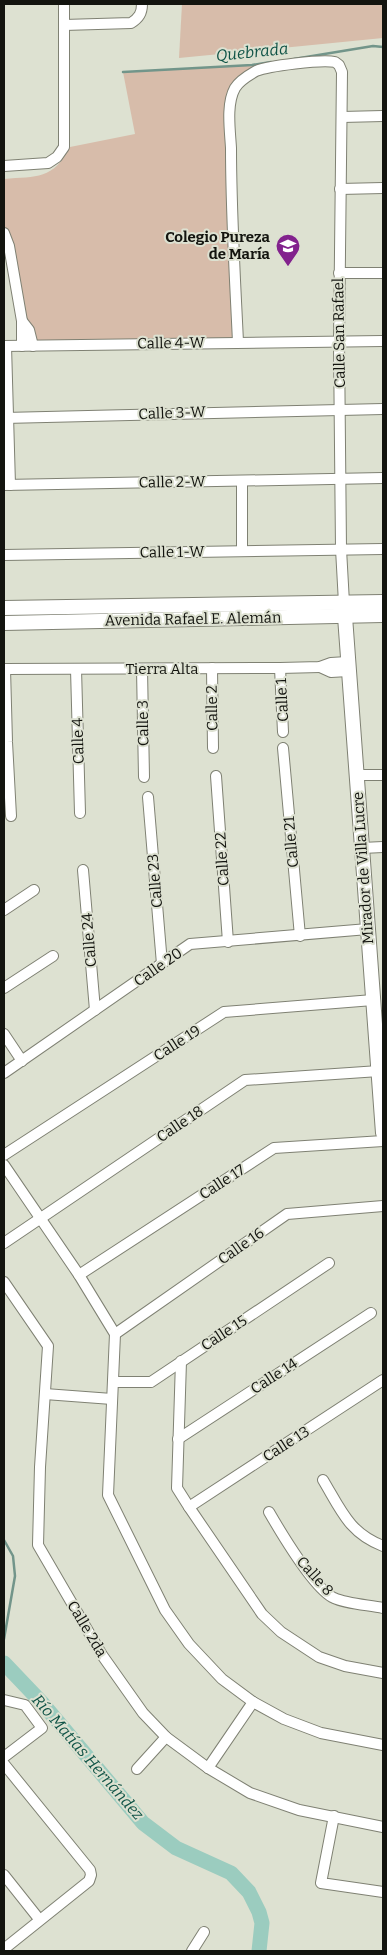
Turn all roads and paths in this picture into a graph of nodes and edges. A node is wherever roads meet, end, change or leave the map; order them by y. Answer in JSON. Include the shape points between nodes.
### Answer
{"nodes":[{"id":1,"x":64,"y":4,"type":"edge"},
{"id":2,"x":142,"y":4,"type":"edge"},
{"id":3,"x":64,"y":25,"type":"junction"},
{"id":4,"x":383,"y":116,"type":"edge"},
{"id":5,"x":342,"y":117,"type":"junction"},
{"id":6,"x":4,"y":166,"type":"edge"},
{"id":7,"x":383,"y":188,"type":"edge"},
{"id":8,"x":340,"y":189,"type":"junction"},
{"id":9,"x":4,"y":233,"type":"edge"},
{"id":10,"x":7,"y":246,"type":"edge"},
{"id":11,"x":383,"y":273,"type":"edge"},
{"id":12,"x":339,"y":274,"type":"junction"},
{"id":13,"x":22,"y":321,"type":"junction"},
{"id":14,"x":238,"y":342,"type":"junction"},
{"id":15,"x":383,"y":342,"type":"edge"},
{"id":16,"x":338,"y":343,"type":"junction"},
{"id":17,"x":5,"y":346,"type":"edge"},
{"id":18,"x":22,"y":346,"type":"junction"},
{"id":19,"x":32,"y":346,"type":"junction"},
{"id":20,"x":383,"y":409,"type":"edge"},
{"id":21,"x":340,"y":410,"type":"junction"},
{"id":22,"x":6,"y":418,"type":"edge"},
{"id":23,"x":383,"y":478,"type":"edge"},
{"id":24,"x":341,"y":479,"type":"junction"},
{"id":25,"x":242,"y":481,"type":"junction"},
{"id":26,"x":7,"y":485,"type":"edge"},
{"id":27,"x":341,"y":549,"type":"junction"},
{"id":28,"x":383,"y":549,"type":"edge"},
{"id":29,"x":242,"y":550,"type":"junction"},
{"id":30,"x":4,"y":554,"type":"edge"},
{"id":31,"x":383,"y":602,"type":"edge"},
{"id":32,"x":4,"y":608,"type":"edge"},
{"id":33,"x":344,"y":610,"type":"junction"},
{"id":34,"x":383,"y":615,"type":"edge"},
{"id":35,"x":4,"y":623,"type":"edge"},
{"id":36,"x":348,"y":667,"type":"junction"},
{"id":37,"x":212,"y":668,"type":"junction"},
{"id":38,"x":280,"y":668,"type":"junction"},
{"id":39,"x":4,"y":669,"type":"edge"},
{"id":40,"x":76,"y":669,"type":"junction"},
{"id":41,"x":142,"y":669,"type":"junction"},
{"id":42,"x":283,"y":732,"type":"dead end"},
{"id":43,"x":5,"y":742,"type":"edge"},
{"id":44,"x":213,"y":748,"type":"dead end"},
{"id":45,"x":283,"y":748,"type":"dead end"},
{"id":46,"x":383,"y":774,"type":"edge"},
{"id":47,"x":356,"y":775,"type":"junction"},
{"id":48,"x":216,"y":776,"type":"dead end"},
{"id":49,"x":144,"y":778,"type":"dead end"},
{"id":50,"x":148,"y":797,"type":"dead end"},
{"id":51,"x":80,"y":813,"type":"dead end"},
{"id":52,"x":11,"y":816,"type":"dead end"},
{"id":53,"x":383,"y":847,"type":"edge"},
{"id":54,"x":362,"y":848,"type":"junction"},
{"id":55,"x":83,"y":870,"type":"dead end"},
{"id":56,"x":34,"y":890,"type":"dead end"},
{"id":57,"x":4,"y":910,"type":"edge"},
{"id":58,"x":368,"y":929,"type":"junction"},
{"id":59,"x":300,"y":936,"type":"junction"},
{"id":60,"x":228,"y":942,"type":"junction"},
{"id":61,"x":53,"y":956,"type":"dead end"},
{"id":62,"x":162,"y":964,"type":"junction"},
{"id":63,"x":4,"y":988,"type":"edge"},
{"id":64,"x":373,"y":1000,"type":"junction"},
{"id":65,"x":96,"y":1010,"type":"junction"},
{"id":66,"x":4,"y":1034,"type":"edge"},
{"id":67,"x":22,"y":1061,"type":"junction"},
{"id":68,"x":378,"y":1071,"type":"junction"},
{"id":69,"x":4,"y":1073,"type":"edge"},
{"id":70,"x":383,"y":1133,"type":"edge"},
{"id":71,"x":383,"y":1141,"type":"edge"},
{"id":72,"x":4,"y":1155,"type":"edge"},
{"id":73,"x":4,"y":1165,"type":"edge"},
{"id":74,"x":383,"y":1206,"type":"edge"},
{"id":75,"x":40,"y":1217,"type":"junction"},
{"id":76,"x":4,"y":1242,"type":"edge"},
{"id":77,"x":329,"y":1263,"type":"dead end"},
{"id":78,"x":79,"y":1275,"type":"junction"},
{"id":79,"x":4,"y":1282,"type":"edge"},
{"id":80,"x":371,"y":1313,"type":"dead end"},
{"id":81,"x":115,"y":1334,"type":"junction"},
{"id":82,"x":181,"y":1361,"type":"junction"},
{"id":83,"x":383,"y":1380,"type":"edge"},
{"id":84,"x":113,"y":1382,"type":"junction"},
{"id":85,"x":45,"y":1394,"type":"junction"},
{"id":86,"x":112,"y":1399,"type":"junction"},
{"id":87,"x":178,"y":1439,"type":"junction"},
{"id":88,"x":323,"y":1480,"type":"dead end"},
{"id":89,"x":189,"y":1507,"type":"junction"},
{"id":90,"x":269,"y":1512,"type":"dead end"},
{"id":91,"x":383,"y":1546,"type":"edge"},
{"id":92,"x":383,"y":1608,"type":"edge"},
{"id":93,"x":383,"y":1673,"type":"edge"},
{"id":94,"x":4,"y":1700,"type":"edge"},
{"id":95,"x":253,"y":1702,"type":"junction"},
{"id":96,"x":166,"y":1737,"type":"junction"},
{"id":97,"x":383,"y":1745,"type":"edge"},
{"id":98,"x":4,"y":1757,"type":"edge"},
{"id":99,"x":4,"y":1764,"type":"edge"},
{"id":100,"x":208,"y":1768,"type":"junction"},
{"id":101,"x":137,"y":1769,"type":"dead end"},
{"id":102,"x":334,"y":1816,"type":"junction"},
{"id":103,"x":383,"y":1827,"type":"edge"},
{"id":104,"x":4,"y":1875,"type":"edge"},
{"id":105,"x":383,"y":1892,"type":"edge"},
{"id":106,"x":39,"y":1920,"type":"junction"},
{"id":107,"x":204,"y":1932,"type":"dead end"},
{"id":108,"x":4,"y":1949,"type":"edge"},
{"id":109,"x":192,"y":1951,"type":"edge"}],
"edges":[{"from":1,"to":3,"type":"street"},
{"from":2,"to":3,"type":"street","via":[[138,19],[131,23]]},
{"from":3,"to":6,"type":"street","via":[[64,147],[48,163]]},
{"from":4,"to":5,"type":"street"},
{"from":5,"to":8,"type":"street","name":"Calle San Rafael"},
{"from":5,"to":14,"type":"street","name":"Calle San Rafael","via":[[342,72],[339,65],[331,61],[263,69],[238,84],[232,94],[231,175]]},
{"from":7,"to":8,"type":"street"},
{"from":8,"to":12,"type":"street","name":"Calle San Rafael"},
{"from":9,"to":10,"type":"street"},
{"from":10,"to":13,"type":"street"},
{"from":11,"to":12,"type":"street"},
{"from":12,"to":16,"type":"street","name":"Calle San Rafael"},
{"from":13,"to":18,"type":"street"},
{"from":13,"to":19,"type":"street","via":[[29,330]]},
{"from":14,"to":16,"type":"street","name":"Calle 4-W"},
{"from":14,"to":19,"type":"street","name":"Calle 4-W"},
{"from":15,"to":16,"type":"street","name":"Calle 4-W"},
{"from":16,"to":21,"type":"street","name":"Calle San Rafael"},
{"from":17,"to":18,"type":"street","name":"Calle 4-W"},
{"from":17,"to":22,"type":"street"},
{"from":18,"to":19,"type":"street","name":"Calle 4-W"},
{"from":20,"to":21,"type":"street","name":"Calle 3-W"},
{"from":21,"to":22,"type":"street","name":"Calle 3-W"},
{"from":21,"to":24,"type":"street","name":"Calle San Rafael"},
{"from":22,"to":26,"type":"street"},
{"from":23,"to":24,"type":"street","name":"Calle 2-W"},
{"from":24,"to":25,"type":"street","name":"Calle 2-W"},
{"from":24,"to":27,"type":"street","name":"Calle San Rafael"},
{"from":25,"to":26,"type":"street","name":"Calle 2-W"},
{"from":25,"to":29,"type":"street"},
{"from":27,"to":28,"type":"street","name":"Calle 1-W"},
{"from":27,"to":29,"type":"street","name":"Calle 1-W"},
{"from":27,"to":33,"type":"street","name":"Calle San Rafael"},
{"from":29,"to":30,"type":"street","name":"Calle 1-W"},
{"from":31,"to":33,"type":"main road","name":"Avenida Rafael E. Alemán"},
{"from":32,"to":33,"type":"main road","name":"Avenida Rafael E. Alemán"},
{"from":33,"to":34,"type":"main road","name":"Avenida Rafael E. Alemán"},
{"from":33,"to":35,"type":"main road","name":"Avenida Rafael E. Alemán"},
{"from":33,"to":36,"type":"main road","name":"Mirador de Villa Lucre"},
{"from":36,"to":38,"type":"street","name":"Tierra Alta","via":[[331,663],[320,667]]},
{"from":36,"to":47,"type":"main road","name":"Mirador de Villa Lucre"},
{"from":37,"to":38,"type":"street","name":"Tierra Alta"},
{"from":37,"to":41,"type":"street","name":"Tierra Alta"},
{"from":37,"to":44,"type":"street","name":"Calle 2"},
{"from":38,"to":42,"type":"street","name":"Calle 1"},
{"from":39,"to":40,"type":"street","name":"Tierra Alta"},
{"from":39,"to":43,"type":"street"},
{"from":40,"to":41,"type":"street","name":"Tierra Alta"},
{"from":40,"to":51,"type":"street","name":"Calle 4"},
{"from":41,"to":49,"type":"street","name":"Calle 3"},
{"from":43,"to":52,"type":"street"},
{"from":45,"to":59,"type":"street","name":"Calle 21"},
{"from":46,"to":47,"type":"street"},
{"from":47,"to":54,"type":"main road","name":"Mirador de Villa Lucre"},
{"from":48,"to":60,"type":"street","name":"Calle 22"},
{"from":50,"to":62,"type":"street","name":"Calle 23"},
{"from":53,"to":54,"type":"street"},
{"from":54,"to":58,"type":"main road","name":"Mirador de Villa Lucre"},
{"from":55,"to":65,"type":"street","name":"Calle 24"},
{"from":56,"to":57,"type":"street"},
{"from":58,"to":59,"type":"street","name":"Calle 20"},
{"from":58,"to":64,"type":"main road","name":"Mirador de Villa Lucre"},
{"from":59,"to":60,"type":"street","name":"Calle 20"},
{"from":60,"to":62,"type":"street","name":"Calle 20","via":[[190,944]]},
{"from":61,"to":63,"type":"street"},
{"from":62,"to":65,"type":"street","name":"Calle 20"},
{"from":64,"to":68,"type":"main road","name":"Mirador de Villa Lucre"},
{"from":64,"to":72,"type":"street","name":"Calle 19","via":[[224,1012]]},
{"from":65,"to":67,"type":"street","name":"Calle 20"},
{"from":66,"to":67,"type":"street"},
{"from":67,"to":69,"type":"street","name":"Calle 20"},
{"from":68,"to":70,"type":"main road","name":"Mirador de Villa Lucre"},
{"from":68,"to":75,"type":"street","name":"Calle 18","via":[[245,1080]]},
{"from":71,"to":78,"type":"street","name":"Calle 17","via":[[274,1148]]},
{"from":73,"to":75,"type":"street"},
{"from":74,"to":81,"type":"street","name":"Calle 16","via":[[287,1214]]},
{"from":75,"to":76,"type":"street","name":"Calle 18"},
{"from":75,"to":78,"type":"street"},
{"from":77,"to":82,"type":"street","name":"Calle 15"},
{"from":78,"to":81,"type":"street"},
{"from":79,"to":85,"type":"street","name":"Calle 2da","via":[[48,1346]]},
{"from":80,"to":87,"type":"street","name":"Calle 14"},
{"from":81,"to":84,"type":"street"},
{"from":82,"to":84,"type":"street","name":"Calle 15","via":[[151,1382]]},
{"from":82,"to":87,"type":"street"},
{"from":83,"to":89,"type":"street","name":"Calle 13"},
{"from":84,"to":86,"type":"street"},
{"from":85,"to":86,"type":"street"},
{"from":85,"to":96,"type":"street","name":"Calle 2da","via":[[38,1545],[102,1655],[143,1713]]},
{"from":86,"to":95,"type":"street","via":[[108,1495],[165,1610],[189,1644],[222,1679]]},
{"from":87,"to":89,"type":"street","via":[[177,1488]]},
{"from":88,"to":91,"type":"street","via":[[351,1527]]},
{"from":89,"to":93,"type":"street","via":[[262,1614],[281,1632],[318,1656],[345,1666]]},
{"from":90,"to":92,"type":"street","name":"Calle 8","via":[[287,1543],[317,1583],[333,1598]]},
{"from":94,"to":98,"type":"street","via":[[25,1705],[42,1728]]},
{"from":95,"to":97,"type":"street","via":[[284,1719],[321,1733]]},
{"from":95,"to":100,"type":"street"},
{"from":96,"to":100,"type":"street","name":"Calle 2da"},
{"from":96,"to":101,"type":"street"},
{"from":99,"to":106,"type":"street","via":[[90,1870],[89,1880]]},
{"from":100,"to":102,"type":"street","name":"Calle 2da","via":[[250,1793],[299,1810]]},
{"from":102,"to":103,"type":"street","name":"Calle 2da"},
{"from":102,"to":105,"type":"street","via":[[321,1882]]},
{"from":104,"to":106,"type":"street"},
{"from":106,"to":108,"type":"street"},
{"from":107,"to":109,"type":"street"}]}
